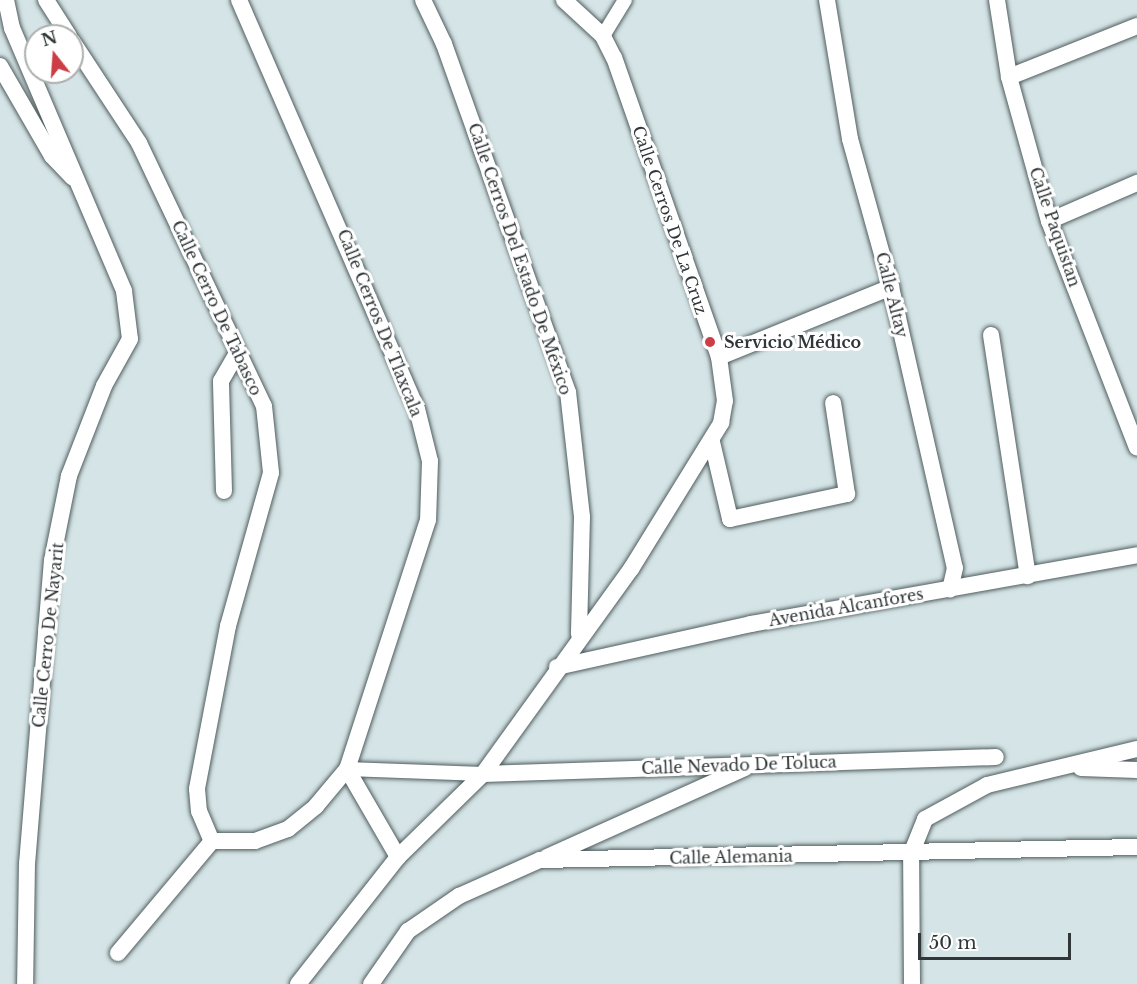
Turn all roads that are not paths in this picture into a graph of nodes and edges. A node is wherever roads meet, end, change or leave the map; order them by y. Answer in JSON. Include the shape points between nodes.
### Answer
{"nodes":[{"id":1,"x":6,"y":0,"type":"edge"},
{"id":2,"x":46,"y":0,"type":"edge"},
{"id":3,"x":239,"y":0,"type":"edge"},
{"id":4,"x":423,"y":0,"type":"edge"},
{"id":5,"x":564,"y":0,"type":"edge"},
{"id":6,"x":625,"y":0,"type":"edge"},
{"id":7,"x":827,"y":0,"type":"edge"},
{"id":8,"x":997,"y":0,"type":"edge"},
{"id":9,"x":61,"y":24,"type":"edge"},
{"id":10,"x":1137,"y":26,"type":"edge"},
{"id":11,"x":603,"y":36,"type":"junction"},
{"id":12,"x":84,"y":59,"type":"edge"},
{"id":13,"x":0,"y":66,"type":"edge"},
{"id":14,"x":1009,"y":77,"type":"junction"},
{"id":15,"x":1137,"y":183,"type":"edge"},
{"id":16,"x":82,"y":188,"type":"junction"},
{"id":17,"x":1049,"y":221,"type":"junction"},
{"id":18,"x":891,"y":287,"type":"junction"},
{"id":19,"x":990,"y":335,"type":"dead end"},
{"id":20,"x":237,"y":354,"type":"junction"},
{"id":21,"x":719,"y":357,"type":"junction"},
{"id":22,"x":833,"y":403,"type":"dead end"},
{"id":23,"x":712,"y":442,"type":"junction"},
{"id":24,"x":1137,"y":448,"type":"edge"},
{"id":25,"x":224,"y":491,"type":"dead end"},
{"id":26,"x":1137,"y":555,"type":"edge"},
{"id":27,"x":1028,"y":576,"type":"junction"},
{"id":28,"x":950,"y":589,"type":"junction"},
{"id":29,"x":579,"y":634,"type":"junction"},
{"id":30,"x":557,"y":667,"type":"junction"},
{"id":31,"x":1137,"y":749,"type":"edge"},
{"id":32,"x":996,"y":756,"type":"dead end"},
{"id":33,"x":752,"y":765,"type":"junction"},
{"id":34,"x":1056,"y":767,"type":"junction"},
{"id":35,"x":347,"y":769,"type":"junction"},
{"id":36,"x":1137,"y":770,"type":"edge"},
{"id":37,"x":483,"y":774,"type":"junction"},
{"id":38,"x":212,"y":841,"type":"junction"},
{"id":39,"x":1137,"y":847,"type":"edge"},
{"id":40,"x":911,"y":854,"type":"junction"},
{"id":41,"x":398,"y":857,"type":"junction"},
{"id":42,"x":540,"y":860,"type":"junction"},
{"id":43,"x":118,"y":953,"type":"dead end"},
{"id":44,"x":25,"y":984,"type":"edge"},
{"id":45,"x":298,"y":984,"type":"edge"},
{"id":46,"x":371,"y":984,"type":"edge"},
{"id":47,"x":912,"y":984,"type":"edge"}],
"edges":[{"from":1,"to":16,"type":"street","name":"Calle Cerro De Nayarit","via":[[12,28]]},
{"from":2,"to":9,"type":"street"},
{"from":3,"to":35,"type":"street","name":"Calle Cerros De Tlaxcala","via":[[417,409],[430,461],[428,520]]},
{"from":4,"to":29,"type":"street","name":"Calle Cerros Del Estado De México","via":[[444,44],[568,392],[582,517]]},
{"from":5,"to":11,"type":"street","name":"Calle Cerros De La Cruz"},
{"from":6,"to":11,"type":"street"},
{"from":7,"to":18,"type":"street","name":"Calle Altay","via":[[850,139]]},
{"from":8,"to":14,"type":"street","name":"Calle Paquistan"},
{"from":10,"to":14,"type":"street"},
{"from":11,"to":21,"type":"street","name":"Calle Cerros De La Cruz"},
{"from":12,"to":20,"type":"street","name":"Calle Cerro De Tabasco","via":[[139,143]]},
{"from":13,"to":16,"type":"street","via":[[52,156]]},
{"from":14,"to":17,"type":"street","name":"Calle Paquistan"},
{"from":15,"to":17,"type":"street"},
{"from":16,"to":44,"type":"street","name":"Calle Cerro De Nayarit","via":[[124,291],[130,339],[104,386],[69,476],[52,560],[27,863]]},
{"from":17,"to":24,"type":"street","name":"Calle Paquistan"},
{"from":18,"to":21,"type":"street"},
{"from":18,"to":28,"type":"street","name":"Calle Altay","via":[[955,568]]},
{"from":19,"to":27,"type":"street"},
{"from":20,"to":25,"type":"street","via":[[220,381]]},
{"from":20,"to":38,"type":"street","name":"Calle Cerro De Tabasco","via":[[264,406],[271,473],[228,626],[197,789],[199,811]]},
{"from":21,"to":23,"type":"street","name":"Calle Cerros De La Cruz","via":[[725,400]]},
{"from":22,"to":23,"type":"street","via":[[847,494],[730,519]]},
{"from":23,"to":29,"type":"street","name":"Calle Cerros De La Cruz","via":[[631,569]]},
{"from":26,"to":27,"type":"street","name":"Avenida Alcanfores"},
{"from":27,"to":28,"type":"street","name":"Avenida Alcanfores"},
{"from":28,"to":30,"type":"street","name":"Avenida Alcanfores","via":[[751,624]]},
{"from":29,"to":30,"type":"street","name":"Calle Cerros De La Cruz"},
{"from":30,"to":37,"type":"street","name":"Calle Cerros De La Cruz"},
{"from":31,"to":34,"type":"street"},
{"from":32,"to":33,"type":"street","name":"Calle Nevado De Toluca"},
{"from":33,"to":37,"type":"street","name":"Calle Nevado De Toluca"},
{"from":33,"to":42,"type":"street"},
{"from":34,"to":36,"type":"street"},
{"from":34,"to":40,"type":"street","via":[[987,785],[926,819]]},
{"from":35,"to":37,"type":"street"},
{"from":35,"to":38,"type":"street","via":[[316,806],[288,829],[255,841]]},
{"from":35,"to":41,"type":"street"},
{"from":37,"to":41,"type":"street","name":"Calle Cerros De La Cruz"},
{"from":38,"to":43,"type":"street"},
{"from":39,"to":40,"type":"street","name":"Calle Alemania"},
{"from":40,"to":42,"type":"street","name":"Calle Alemania"},
{"from":40,"to":47,"type":"street"},
{"from":41,"to":45,"type":"street","name":"Calle Cerros De La Cruz"},
{"from":42,"to":46,"type":"street","name":"Calle Alemania","via":[[459,896],[408,931]]}]}
